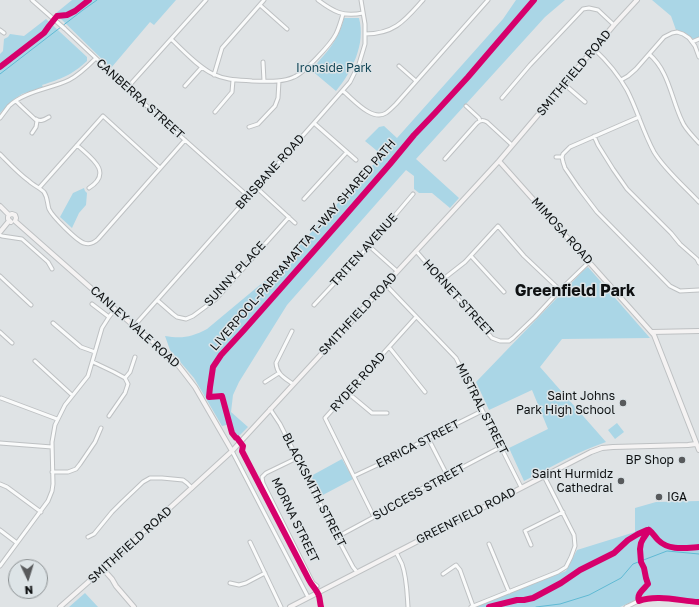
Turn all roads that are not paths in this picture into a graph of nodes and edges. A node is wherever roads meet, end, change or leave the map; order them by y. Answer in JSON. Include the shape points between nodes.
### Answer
{"nodes":[{"id":1,"x":32,"y":0,"type":"edge"},
{"id":2,"x":206,"y":0,"type":"edge"},
{"id":3,"x":264,"y":0,"type":"edge"},
{"id":4,"x":318,"y":0,"type":"edge"},
{"id":5,"x":361,"y":0,"type":"edge"},
{"id":6,"x":423,"y":0,"type":"edge"},
{"id":7,"x":488,"y":0,"type":"edge"},
{"id":8,"x":636,"y":1,"type":"edge"},
{"id":9,"x":260,"y":5,"type":"junction"},
{"id":10,"x":363,"y":13,"type":"junction"},
{"id":11,"x":343,"y":14,"type":"junction"},
{"id":12,"x":614,"y":25,"type":"junction"},
{"id":13,"x":287,"y":29,"type":"dead end"},
{"id":14,"x":0,"y":30,"type":"edge"},
{"id":15,"x":4,"y":33,"type":"dead end"},
{"id":16,"x":366,"y":34,"type":"junction"},
{"id":17,"x":171,"y":39,"type":"junction"},
{"id":18,"x":699,"y":39,"type":"edge"},
{"id":19,"x":692,"y":42,"type":"junction"},
{"id":20,"x":594,"y":49,"type":"junction"},
{"id":21,"x":649,"y":54,"type":"junction"},
{"id":22,"x":699,"y":57,"type":"edge"},
{"id":23,"x":95,"y":59,"type":"junction"},
{"id":24,"x":263,"y":62,"type":"dead end"},
{"id":25,"x":399,"y":66,"type":"dead end"},
{"id":26,"x":202,"y":67,"type":"junction"},
{"id":27,"x":214,"y":75,"type":"junction"},
{"id":28,"x":234,"y":80,"type":"junction"},
{"id":29,"x":621,"y":80,"type":"junction"},
{"id":30,"x":264,"y":81,"type":"junction"},
{"id":31,"x":279,"y":81,"type":"junction"},
{"id":32,"x":416,"y":81,"type":"junction"},
{"id":33,"x":564,"y":84,"type":"junction"},
{"id":34,"x":185,"y":86,"type":"dead end"},
{"id":35,"x":127,"y":88,"type":"junction"},
{"id":36,"x":343,"y":90,"type":"junction"},
{"id":37,"x":502,"y":98,"type":"dead end"},
{"id":38,"x":16,"y":101,"type":"junction"},
{"id":39,"x":585,"y":102,"type":"dead end"},
{"id":40,"x":466,"y":106,"type":"dead end"},
{"id":41,"x":215,"y":112,"type":"dead end"},
{"id":42,"x":49,"y":117,"type":"dead end"},
{"id":43,"x":639,"y":117,"type":"junction"},
{"id":44,"x":0,"y":118,"type":"edge"},
{"id":45,"x":36,"y":119,"type":"junction"},
{"id":46,"x":480,"y":121,"type":"junction"},
{"id":47,"x":314,"y":124,"type":"junction"},
{"id":48,"x":249,"y":127,"type":"dead end"},
{"id":49,"x":32,"y":133,"type":"dead end"},
{"id":50,"x":594,"y":136,"type":"junction"},
{"id":51,"x":185,"y":140,"type":"junction"},
{"id":52,"x":699,"y":143,"type":"edge"},
{"id":53,"x":77,"y":145,"type":"junction"},
{"id":54,"x":512,"y":145,"type":"junction"},
{"id":55,"x":347,"y":152,"type":"junction"},
{"id":56,"x":0,"y":154,"type":"edge"},
{"id":57,"x":556,"y":157,"type":"dead end"},
{"id":58,"x":562,"y":157,"type":"junction"},
{"id":59,"x":444,"y":159,"type":"dead end"},
{"id":60,"x":356,"y":160,"type":"dead end"},
{"id":61,"x":499,"y":161,"type":"junction"},
{"id":62,"x":160,"y":168,"type":"junction"},
{"id":63,"x":39,"y":188,"type":"junction"},
{"id":64,"x":90,"y":188,"type":"dead end"},
{"id":65,"x":257,"y":188,"type":"junction"},
{"id":66,"x":413,"y":194,"type":"dead end"},
{"id":67,"x":248,"y":197,"type":"junction"},
{"id":68,"x":304,"y":199,"type":"dead end"},
{"id":69,"x":699,"y":202,"type":"edge"},
{"id":70,"x":0,"y":206,"type":"edge"},
{"id":71,"x":9,"y":214,"type":"junction"},
{"id":72,"x":289,"y":217,"type":"junction"},
{"id":73,"x":9,"y":221,"type":"junction"},
{"id":74,"x":15,"y":221,"type":"junction"},
{"id":75,"x":295,"y":222,"type":"dead end"},
{"id":76,"x":0,"y":233,"type":"edge"},
{"id":77,"x":369,"y":246,"type":"junction"},
{"id":78,"x":416,"y":251,"type":"junction"},
{"id":79,"x":471,"y":256,"type":"junction"},
{"id":80,"x":590,"y":262,"type":"junction"},
{"id":81,"x":699,"y":263,"type":"edge"},
{"id":82,"x":52,"y":269,"type":"dead end"},
{"id":83,"x":397,"y":271,"type":"junction"},
{"id":84,"x":0,"y":276,"type":"edge"},
{"id":85,"x":442,"y":280,"type":"junction"},
{"id":86,"x":385,"y":284,"type":"junction"},
{"id":87,"x":560,"y":290,"type":"junction"},
{"id":88,"x":699,"y":290,"type":"edge"},
{"id":89,"x":504,"y":292,"type":"dead end"},
{"id":90,"x":157,"y":300,"type":"junction"},
{"id":91,"x":92,"y":304,"type":"dead end"},
{"id":92,"x":31,"y":305,"type":"dead end"},
{"id":93,"x":314,"y":305,"type":"dead end"},
{"id":94,"x":115,"y":309,"type":"junction"},
{"id":95,"x":109,"y":317,"type":"junction"},
{"id":96,"x":416,"y":317,"type":"junction"},
{"id":97,"x":53,"y":323,"type":"dead end"},
{"id":98,"x":134,"y":326,"type":"junction"},
{"id":99,"x":292,"y":331,"type":"dead end"},
{"id":100,"x":699,"y":331,"type":"edge"},
{"id":101,"x":0,"y":332,"type":"edge"},
{"id":102,"x":652,"y":332,"type":"junction"},
{"id":103,"x":12,"y":343,"type":"dead end"},
{"id":104,"x":389,"y":347,"type":"junction"},
{"id":105,"x":95,"y":352,"type":"junction"},
{"id":106,"x":135,"y":357,"type":"dead end"},
{"id":107,"x":35,"y":362,"type":"dead end"},
{"id":108,"x":93,"y":362,"type":"junction"},
{"id":109,"x":279,"y":373,"type":"junction"},
{"id":110,"x":125,"y":378,"type":"junction"},
{"id":111,"x":265,"y":382,"type":"dead end"},
{"id":112,"x":293,"y":384,"type":"junction"},
{"id":113,"x":425,"y":392,"type":"dead end"},
{"id":114,"x":348,"y":393,"type":"junction"},
{"id":115,"x":72,"y":395,"type":"junction"},
{"id":116,"x":1,"y":398,"type":"dead end"},
{"id":117,"x":270,"y":409,"type":"junction"},
{"id":118,"x":482,"y":411,"type":"junction"},
{"id":119,"x":387,"y":413,"type":"dead end"},
{"id":120,"x":109,"y":416,"type":"dead end"},
{"id":121,"x":58,"y":419,"type":"junction"},
{"id":122,"x":100,"y":428,"type":"dead end"},
{"id":123,"x":428,"y":438,"type":"junction"},
{"id":124,"x":0,"y":443,"type":"edge"},
{"id":125,"x":696,"y":444,"type":"junction"},
{"id":126,"x":52,"y":447,"type":"junction"},
{"id":127,"x":501,"y":447,"type":"junction"},
{"id":128,"x":232,"y":450,"type":"junction"},
{"id":129,"x":699,"y":450,"type":"edge"},
{"id":130,"x":297,"y":458,"type":"junction"},
{"id":131,"x":52,"y":472,"type":"junction"},
{"id":132,"x":447,"y":475,"type":"junction"},
{"id":133,"x":354,"y":476,"type":"junction"},
{"id":134,"x":544,"y":476,"type":"junction"},
{"id":135,"x":0,"y":484,"type":"edge"},
{"id":136,"x":521,"y":487,"type":"junction"},
{"id":137,"x":192,"y":488,"type":"junction"},
{"id":138,"x":41,"y":512,"type":"junction"},
{"id":139,"x":563,"y":512,"type":"junction"},
{"id":140,"x":374,"y":517,"type":"junction"},
{"id":141,"x":0,"y":530,"type":"edge"},
{"id":142,"x":88,"y":537,"type":"dead end"},
{"id":143,"x":337,"y":537,"type":"junction"},
{"id":144,"x":250,"y":542,"type":"dead end"},
{"id":145,"x":18,"y":543,"type":"junction"},
{"id":146,"x":489,"y":544,"type":"dead end"},
{"id":147,"x":531,"y":545,"type":"dead end"},
{"id":148,"x":396,"y":552,"type":"junction"},
{"id":149,"x":0,"y":566,"type":"edge"},
{"id":150,"x":104,"y":569,"type":"junction"},
{"id":151,"x":357,"y":572,"type":"junction"},
{"id":152,"x":265,"y":573,"type":"junction"},
{"id":153,"x":443,"y":574,"type":"dead end"},
{"id":154,"x":230,"y":583,"type":"dead end"},
{"id":155,"x":317,"y":586,"type":"dead end"},
{"id":156,"x":509,"y":592,"type":"junction"},
{"id":157,"x":308,"y":597,"type":"junction"},
{"id":158,"x":683,"y":601,"type":"junction"},
{"id":159,"x":699,"y":602,"type":"edge"},
{"id":160,"x":60,"y":607,"type":"edge"},
{"id":161,"x":134,"y":607,"type":"edge"},
{"id":162,"x":281,"y":607,"type":"edge"},
{"id":163,"x":290,"y":607,"type":"edge"},
{"id":164,"x":408,"y":607,"type":"edge"},
{"id":165,"x":472,"y":607,"type":"edge"},
{"id":166,"x":628,"y":607,"type":"edge"},
{"id":167,"x":683,"y":607,"type":"edge"}],
"edges":[{"from":1,"to":23,"type":"street","name":"CANBERRA STREET"},
{"from":2,"to":17,"type":"street"},
{"from":3,"to":9,"type":"street"},
{"from":4,"to":11,"type":"street"},
{"from":5,"to":10,"type":"street","name":"BRISBANE ROAD"},
{"from":6,"to":16,"type":"street","via":[[399,24],[385,32]]},
{"from":7,"to":32,"type":"street"},
{"from":8,"to":12,"type":"main road","name":"SMITHFIELD ROAD"},
{"from":9,"to":13,"type":"street"},
{"from":9,"to":27,"type":"street","via":[[222,48]]},
{"from":10,"to":11,"type":"street"},
{"from":10,"to":16,"type":"street","name":"BRISBANE ROAD"},
{"from":11,"to":31,"type":"street","via":[[333,40],[306,69],[293,78]]},
{"from":12,"to":20,"type":"main road","name":"SMITHFIELD ROAD"},
{"from":12,"to":37,"type":"street","via":[[598,10],[583,9]]},
{"from":14,"to":15,"type":"street"},
{"from":16,"to":36,"type":"street","name":"BRISBANE ROAD","via":[[359,64]]},
{"from":17,"to":26,"type":"street"},
{"from":17,"to":35,"type":"street"},
{"from":18,"to":19,"type":"street"},
{"from":19,"to":21,"type":"street","via":[[684,34],[672,33],[664,37]]},
{"from":19,"to":22,"type":"street"},
{"from":20,"to":29,"type":"street"},
{"from":20,"to":33,"type":"main road","name":"SMITHFIELD ROAD"},
{"from":21,"to":29,"type":"street","via":[[636,69]]},
{"from":21,"to":52,"type":"street","via":[[665,74],[682,122]]},
{"from":23,"to":35,"type":"street","name":"CANBERRA STREET"},
{"from":23,"to":38,"type":"street","via":[[69,80]]},
{"from":24,"to":30,"type":"street"},
{"from":25,"to":32,"type":"street"},
{"from":26,"to":27,"type":"street"},
{"from":26,"to":34,"type":"street"},
{"from":27,"to":28,"type":"street"},
{"from":28,"to":30,"type":"street"},
{"from":28,"to":41,"type":"street","via":[[232,92]]},
{"from":29,"to":43,"type":"street"},
{"from":30,"to":31,"type":"street"},
{"from":31,"to":48,"type":"street","via":[[275,106],[258,124]]},
{"from":32,"to":36,"type":"street","via":[[396,104],[386,113],[379,115],[368,112]]},
{"from":33,"to":39,"type":"street"},
{"from":33,"to":54,"type":"main road","name":"SMITHFIELD ROAD"},
{"from":35,"to":51,"type":"street","name":"CANBERRA STREET"},
{"from":36,"to":47,"type":"street","name":"BRISBANE ROAD"},
{"from":38,"to":44,"type":"street"},
{"from":38,"to":45,"type":"street"},
{"from":40,"to":46,"type":"street"},
{"from":42,"to":45,"type":"street","via":[[40,121]]},
{"from":43,"to":50,"type":"street"},
{"from":43,"to":69,"type":"street","via":[[657,156]]},
{"from":45,"to":49,"type":"street","via":[[36,127]]},
{"from":46,"to":54,"type":"street","via":[[487,122]]},
{"from":46,"to":59,"type":"street"},
{"from":47,"to":55,"type":"street"},
{"from":47,"to":65,"type":"street","name":"BRISBANE ROAD"},
{"from":50,"to":58,"type":"street","via":[[570,147]]},
{"from":50,"to":81,"type":"street","via":[[627,189]]},
{"from":51,"to":62,"type":"street"},
{"from":51,"to":67,"type":"street","name":"CANBERRA STREET"},
{"from":53,"to":62,"type":"street","via":[[103,116]]},
{"from":53,"to":63,"type":"street"},
{"from":53,"to":64,"type":"street","via":[[100,168],[99,178]]},
{"from":54,"to":61,"type":"main road","name":"SMITHFIELD ROAD"},
{"from":55,"to":60,"type":"street"},
{"from":55,"to":68,"type":"street"},
{"from":56,"to":63,"type":"street","via":[[16,171]]},
{"from":57,"to":58,"type":"street"},
{"from":58,"to":88,"type":"street","via":[[565,168],[597,212],[670,286],[680,291]]},
{"from":61,"to":78,"type":"main road","name":"SMITHFIELD ROAD"},
{"from":61,"to":80,"type":"main road","name":"MIMOSA ROAD"},
{"from":62,"to":63,"type":"street","via":[[98,239],[90,244],[81,242],[53,216],[47,198]]},
{"from":65,"to":67,"type":"street","name":"BRISBANE ROAD"},
{"from":65,"to":72,"type":"street"},
{"from":66,"to":77,"type":"street","name":"TRITEN AVENUE"},
{"from":67,"to":90,"type":"street","name":"BRISBANE ROAD"},
{"from":70,"to":71,"type":"main road"},
{"from":71,"to":73,"type":"main road"},
{"from":71,"to":74,"type":"main road","via":[[15,215]]},
{"from":72,"to":75,"type":"street"},
{"from":72,"to":90,"type":"street","name":"SUNNY PLACE","via":[[216,299],[193,316],[177,317]]},
{"from":73,"to":74,"type":"main road"},
{"from":73,"to":76,"type":"main road"},
{"from":74,"to":94,"type":"main road","name":"CANLEY VALE ROAD"},
{"from":76,"to":82,"type":"street","via":[[2,236],[22,239],[48,262]]},
{"from":77,"to":83,"type":"street"},
{"from":77,"to":93,"type":"street","name":"TRITEN AVENUE"},
{"from":78,"to":83,"type":"main road","name":"SMITHFIELD ROAD"},
{"from":78,"to":85,"type":"street","name":"HORNET STREET"},
{"from":79,"to":85,"type":"street"},
{"from":79,"to":87,"type":"street","via":[[498,226],[524,256]]},
{"from":79,"to":89,"type":"street"},
{"from":80,"to":87,"type":"street","name":"HORNET STREET"},
{"from":80,"to":102,"type":"main road","name":"MIMOSA ROAD"},
{"from":83,"to":86,"type":"main road","name":"SMITHFIELD ROAD"},
{"from":84,"to":92,"type":"street"},
{"from":85,"to":87,"type":"street","name":"HORNET STREET","via":[[492,338],[500,341],[509,341],[513,338]]},
{"from":86,"to":96,"type":"street","name":"MISTRAL STREET"},
{"from":86,"to":112,"type":"main road","name":"SMITHFIELD ROAD"},
{"from":90,"to":98,"type":"street","name":"BRISBANE ROAD"},
{"from":91,"to":95,"type":"street"},
{"from":94,"to":95,"type":"street"},
{"from":94,"to":98,"type":"main road","name":"CANLEY VALE ROAD"},
{"from":95,"to":105,"type":"street","via":[[100,332]]},
{"from":96,"to":104,"type":"street","name":"RYDER ROAD"},
{"from":96,"to":118,"type":"street","name":"MISTRAL STREET","via":[[456,358]]},
{"from":97,"to":105,"type":"street","via":[[81,347]]},
{"from":98,"to":128,"type":"main road","name":"CANLEY VALE ROAD","via":[[166,353],[185,374]]},
{"from":99,"to":109,"type":"street","via":[[276,363]]},
{"from":100,"to":102,"type":"main road"},
{"from":101,"to":103,"type":"street"},
{"from":102,"to":125,"type":"main road","name":"MIMOSA ROAD"},
{"from":104,"to":113,"type":"street"},
{"from":104,"to":114,"type":"street","name":"RYDER ROAD"},
{"from":105,"to":108,"type":"street"},
{"from":106,"to":110,"type":"street"},
{"from":107,"to":115,"type":"street"},
{"from":108,"to":110,"type":"street"},
{"from":108,"to":115,"type":"street","via":[[88,376]]},
{"from":109,"to":111,"type":"street"},
{"from":109,"to":112,"type":"street"},
{"from":110,"to":120,"type":"street","via":[[128,384],[125,393]]},
{"from":112,"to":117,"type":"main road","name":"SMITHFIELD ROAD"},
{"from":114,"to":119,"type":"street","via":[[372,413]]},
{"from":114,"to":133,"type":"street","name":"RYDER ROAD","via":[[325,418]]},
{"from":115,"to":121,"type":"street"},
{"from":116,"to":121,"type":"street"},
{"from":117,"to":128,"type":"main road","name":"SMITHFIELD ROAD"},
{"from":117,"to":130,"type":"street","name":"BLACKSMITH STREET"},
{"from":118,"to":123,"type":"street","name":"ERRICA STREET"},
{"from":118,"to":127,"type":"street","name":"MISTRAL STREET"},
{"from":121,"to":126,"type":"street","via":[[52,437]]},
{"from":122,"to":131,"type":"street","via":[[95,442],[76,469]]},
{"from":123,"to":132,"type":"street"},
{"from":123,"to":133,"type":"street","name":"ERRICA STREET"},
{"from":124,"to":126,"type":"street"},
{"from":125,"to":129,"type":"main road","name":"MIMOSA ROAD"},
{"from":125,"to":134,"type":"main road","name":"GREENFIELD ROAD","via":[[602,448]]},
{"from":126,"to":131,"type":"street"},
{"from":127,"to":132,"type":"street","name":"SUCCESS STREET"},
{"from":127,"to":136,"type":"street","name":"MISTRAL STREET"},
{"from":128,"to":137,"type":"main road","name":"SMITHFIELD ROAD"},
{"from":128,"to":157,"type":"street"},
{"from":130,"to":143,"type":"street","name":"BLACKSMITH STREET"},
{"from":130,"to":155,"type":"street","name":"MORNA STREET","via":[[266,473],[262,477],[262,482],[313,583]]},
{"from":131,"to":138,"type":"street","via":[[51,494]]},
{"from":132,"to":140,"type":"street","name":"SUCCESS STREET","via":[[421,489],[407,501]]},
{"from":133,"to":140,"type":"street","name":"RYDER ROAD"},
{"from":134,"to":136,"type":"main road","name":"GREENFIELD ROAD"},
{"from":134,"to":139,"type":"street"},
{"from":135,"to":138,"type":"street","via":[[8,487]]},
{"from":136,"to":148,"type":"main road","name":"GREENFIELD ROAD"},
{"from":137,"to":142,"type":"street","via":[[183,480],[150,478]]},
{"from":137,"to":150,"type":"main road","name":"SMITHFIELD ROAD"},
{"from":138,"to":145,"type":"street"},
{"from":139,"to":147,"type":"street","via":[[525,531]]},
{"from":139,"to":156,"type":"street","via":[[574,534],[574,546],[566,567]]},
{"from":140,"to":143,"type":"street","name":"SUCCESS STREET"},
{"from":141,"to":145,"type":"street"},
{"from":143,"to":151,"type":"street","name":"BLACKSMITH STREET"},
{"from":144,"to":152,"type":"street"},
{"from":145,"to":149,"type":"street"},
{"from":146,"to":156,"type":"street"},
{"from":148,"to":151,"type":"main road","name":"GREENFIELD ROAD"},
{"from":148,"to":164,"type":"street","via":[[405,576]]},
{"from":150,"to":160,"type":"main road","name":"SMITHFIELD ROAD"},
{"from":150,"to":161,"type":"main road"},
{"from":151,"to":157,"type":"main road","name":"GREENFIELD ROAD"},
{"from":152,"to":154,"type":"street","via":[[239,585]]},
{"from":152,"to":162,"type":"street"},
{"from":153,"to":165,"type":"street","via":[[456,565]]},
{"from":156,"to":165,"type":"street"},
{"from":157,"to":163,"type":"main road","name":"GREENFIELD ROAD"},
{"from":158,"to":159,"type":"street"},
{"from":158,"to":166,"type":"street","via":[[648,598]]},
{"from":158,"to":167,"type":"street"}]}
